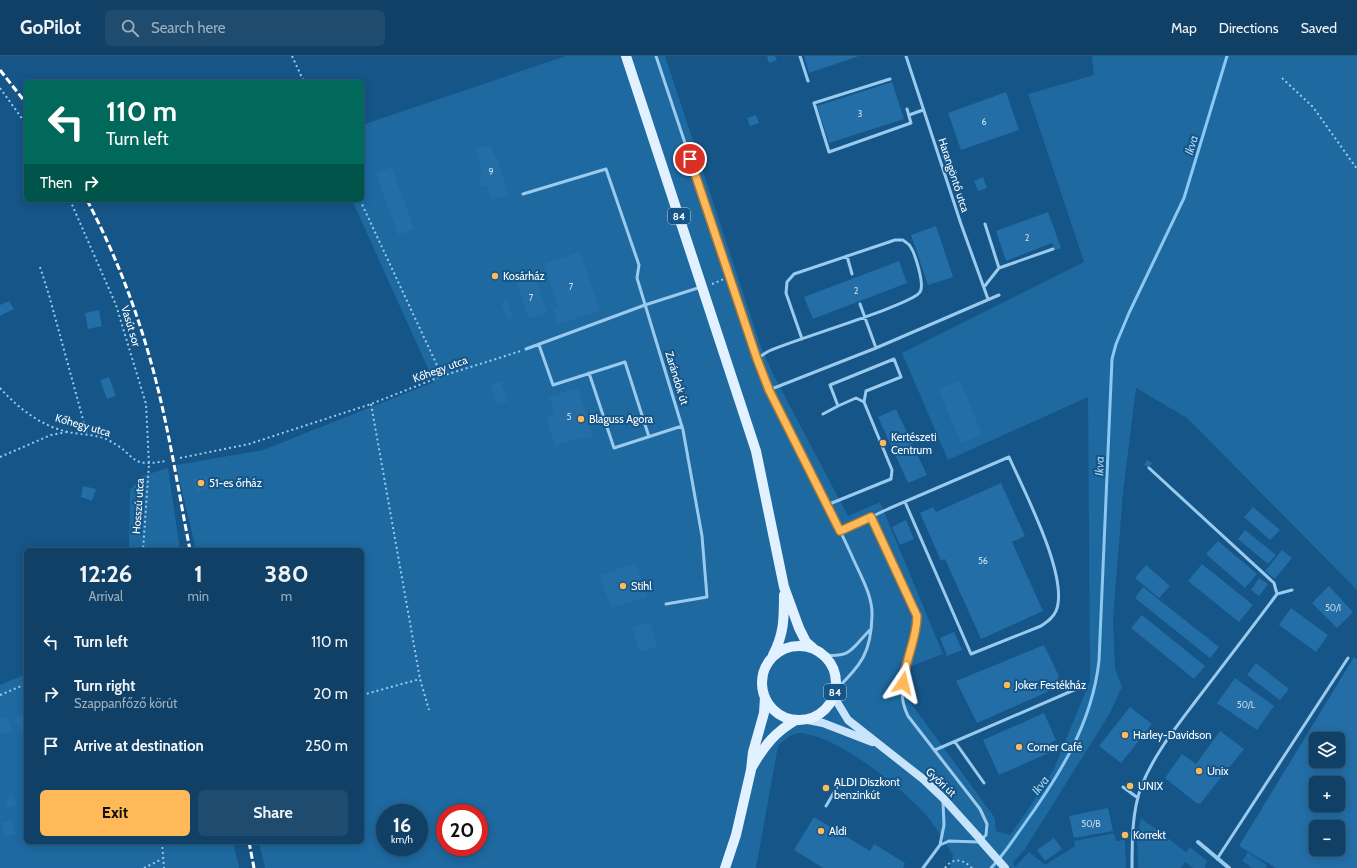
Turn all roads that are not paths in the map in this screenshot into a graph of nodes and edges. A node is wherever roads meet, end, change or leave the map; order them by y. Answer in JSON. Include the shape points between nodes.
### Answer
{"nodes":[{"id":1,"x":626,"y":56,"type":"edge"},
{"id":2,"x":656,"y":56,"type":"edge"},
{"id":3,"x":800,"y":56,"type":"edge"},
{"id":4,"x":906,"y":56,"type":"edge"},
{"id":5,"x":890,"y":79,"type":"dead end"},
{"id":6,"x":808,"y":81,"type":"dead end"},
{"id":7,"x":907,"y":110,"type":"dead end"},
{"id":8,"x":923,"y":110,"type":"junction"},
{"id":9,"x":909,"y":115,"type":"junction"},
{"id":10,"x":523,"y":194,"type":"dead end"},
{"id":11,"x":985,"y":224,"type":"dead end"},
{"id":12,"x":1053,"y":249,"type":"dead end"},
{"id":13,"x":846,"y":256,"type":"junction"},
{"id":14,"x":999,"y":268,"type":"junction"},
{"id":15,"x":852,"y":274,"type":"dead end"},
{"id":16,"x":703,"y":287,"type":"junction"},
{"id":17,"x":984,"y":287,"type":"junction"},
{"id":18,"x":1000,"y":295,"type":"dead end"},
{"id":19,"x":988,"y":299,"type":"junction"},
{"id":20,"x":860,"y":304,"type":"dead end"},
{"id":21,"x":645,"y":305,"type":"junction"},
{"id":22,"x":865,"y":316,"type":"junction"},
{"id":23,"x":802,"y":339,"type":"junction"},
{"id":24,"x":539,"y":345,"type":"junction"},
{"id":25,"x":876,"y":348,"type":"junction"},
{"id":26,"x":526,"y":349,"type":"road end"},
{"id":27,"x":757,"y":359,"type":"junction"},
{"id":28,"x":589,"y":374,"type":"junction"},
{"id":29,"x":769,"y":390,"type":"junction"},
{"id":30,"x":864,"y":402,"type":"junction"},
{"id":31,"x":838,"y":406,"type":"junction"},
{"id":32,"x":823,"y":414,"type":"dead end"},
{"id":33,"x":682,"y":426,"type":"junction"},
{"id":34,"x":649,"y":437,"type":"junction"},
{"id":35,"x":1149,"y":468,"type":"dead end"},
{"id":36,"x":905,"y":502,"type":"junction"},
{"id":37,"x":828,"y":505,"type":"junction"},
{"id":38,"x":871,"y":517,"type":"junction"},
{"id":39,"x":840,"y":531,"type":"junction"},
{"id":40,"x":784,"y":588,"type":"junction"},
{"id":41,"x":1292,"y":590,"type":"dead end"},
{"id":42,"x":1277,"y":594,"type":"junction"},
{"id":43,"x":666,"y":604,"type":"dead end"},
{"id":44,"x":871,"y":629,"type":"junction"},
{"id":45,"x":813,"y":648,"type":"junction"},
{"id":46,"x":971,"y":654,"type":"junction"},
{"id":47,"x":824,"y":655,"type":"junction"},
{"id":48,"x":772,"y":657,"type":"junction"},
{"id":49,"x":1348,"y":658,"type":"dead end"},
{"id":50,"x":973,"y":660,"type":"dead end"},
{"id":51,"x":1081,"y":687,"type":"dead end"},
{"id":52,"x":835,"y":693,"type":"junction"},
{"id":53,"x":765,"y":697,"type":"junction"},
{"id":54,"x":800,"y":720,"type":"junction"},
{"id":55,"x":955,"y":742,"type":"junction"},
{"id":56,"x":882,"y":746,"type":"junction"},
{"id":57,"x":935,"y":750,"type":"junction"},
{"id":58,"x":750,"y":770,"type":"junction"},
{"id":59,"x":842,"y":779,"type":"dead end"},
{"id":60,"x":984,"y":783,"type":"dead end"},
{"id":61,"x":1123,"y":787,"type":"dead end"},
{"id":62,"x":943,"y":798,"type":"junction"},
{"id":63,"x":1138,"y":798,"type":"junction"},
{"id":64,"x":826,"y":806,"type":"dead end"},
{"id":65,"x":1198,"y":842,"type":"dead end"},
{"id":66,"x":983,"y":843,"type":"junction"},
{"id":67,"x":940,"y":845,"type":"junction"},
{"id":68,"x":1217,"y":858,"type":"junction"},
{"id":69,"x":725,"y":868,"type":"edge"},
{"id":70,"x":923,"y":868,"type":"edge"},
{"id":71,"x":1004,"y":868,"type":"edge"},
{"id":72,"x":1132,"y":868,"type":"edge"},
{"id":73,"x":1229,"y":868,"type":"edge"}],
"edges":[{"from":1,"to":16,"type":"main road","number":"84"},
{"from":2,"to":27,"type":"lane"},
{"from":3,"to":6,"type":"lane"},
{"from":4,"to":8,"type":"lane","name":"Harangöntő utca"},
{"from":5,"to":9,"type":"lane","via":[[814,104],[829,152],[911,123]]},
{"from":7,"to":9,"type":"lane"},
{"from":8,"to":9,"type":"lane"},
{"from":8,"to":17,"type":"lane","name":"Harangöntő utca"},
{"from":10,"to":21,"type":"lane","name":"Zarándok út","via":[[606,169],[638,265],[637,278]]},
{"from":11,"to":14,"type":"lane"},
{"from":12,"to":14,"type":"lane"},
{"from":13,"to":15,"type":"lane"},
{"from":13,"to":22,"type":"lane","via":[[895,240],[903,240],[910,246],[922,281],[920,292],[913,299]]},
{"from":13,"to":23,"type":"lane","via":[[794,274],[787,282],[786,293]]},
{"from":14,"to":17,"type":"lane"},
{"from":16,"to":21,"type":"lane"},
{"from":16,"to":40,"type":"main road","number":"84","via":[[756,451]]},
{"from":17,"to":19,"type":"lane","name":"Harangöntő utca"},
{"from":18,"to":19,"type":"lane"},
{"from":19,"to":25,"type":"lane"},
{"from":20,"to":22,"type":"lane"},
{"from":21,"to":24,"type":"lane"},
{"from":21,"to":33,"type":"lane","name":"Zarándok út"},
{"from":22,"to":23,"type":"lane"},
{"from":22,"to":25,"type":"lane"},
{"from":23,"to":27,"type":"lane","via":[[769,351]]},
{"from":24,"to":26,"type":"lane"},
{"from":24,"to":28,"type":"lane","via":[[553,384]]},
{"from":25,"to":29,"type":"lane"},
{"from":27,"to":29,"type":"lane"},
{"from":28,"to":34,"type":"lane","via":[[614,448]]},
{"from":28,"to":34,"type":"lane","via":[[625,362]]},
{"from":29,"to":37,"type":"lane"},
{"from":30,"to":31,"type":"lane","via":[[856,398]]},
{"from":30,"to":31,"type":"lane","via":[[866,391],[901,377],[894,359],[830,385]]},
{"from":30,"to":37,"type":"lane","via":[[892,470],[890,479]]},
{"from":31,"to":32,"type":"lane"},
{"from":33,"to":34,"type":"lane"},
{"from":33,"to":43,"type":"lane","name":"Zarándok út","via":[[702,536],[707,597]]},
{"from":35,"to":42,"type":"lane","via":[[1274,583]]},
{"from":36,"to":38,"type":"lane"},
{"from":36,"to":46,"type":"lane"},
{"from":36,"to":46,"type":"lane","via":[[1009,457],[1044,534],[1058,582],[1059,596],[1051,619],[1041,626]]},
{"from":37,"to":39,"type":"lane"},
{"from":38,"to":39,"type":"lane"},
{"from":38,"to":57,"type":"lane","via":[[917,616],[917,629],[904,671],[903,706]]},
{"from":39,"to":44,"type":"lane","via":[[869,594],[873,615]]},
{"from":40,"to":45,"type":"main road","number":"84","via":[[799,628],[806,642]]},
{"from":40,"to":48,"type":"main road","number":"84","via":[[784,618],[780,641]]},
{"from":41,"to":42,"type":"lane"},
{"from":42,"to":63,"type":"lane","via":[[1170,736],[1151,764]]},
{"from":44,"to":47,"type":"lane","via":[[848,653],[840,656]]},
{"from":44,"to":52,"type":"lane","via":[[869,646],[861,663]]},
{"from":45,"to":47,"type":"main road","number":"84"},
{"from":45,"to":48,"type":"main road","via":[[787,648]]},
{"from":46,"to":50,"type":"lane"},
{"from":47,"to":52,"type":"main road","number":"84","via":[[835,672]]},
{"from":48,"to":53,"type":"main road","number":"84","via":[[764,674],[762,687]]},
{"from":49,"to":68,"type":"lane"},
{"from":51,"to":55,"type":"lane"},
{"from":52,"to":54,"type":"main road","number":"84","via":[[825,710],[817,716]]},
{"from":52,"to":56,"type":"main road","name":"Győri út","via":[[848,720]]},
{"from":53,"to":54,"type":"main road","via":[[779,714]]},
{"from":53,"to":58,"type":"main road","number":"84","via":[[764,713]]},
{"from":54,"to":56,"type":"main road","name":"Győri út","via":[[823,723]]},
{"from":54,"to":58,"type":"main road","number":"84","via":[[782,728],[770,738]]},
{"from":55,"to":57,"type":"lane"},
{"from":55,"to":60,"type":"lane"},
{"from":56,"to":62,"type":"main road","name":"Győri út"},
{"from":57,"to":66,"type":"lane","via":[[980,809],[987,824]]},
{"from":58,"to":69,"type":"main road","number":"84","via":[[736,835]]},
{"from":59,"to":64,"type":"lane"},
{"from":61,"to":63,"type":"lane"},
{"from":62,"to":66,"type":"main road","name":"Győri út"},
{"from":62,"to":67,"type":"lane","via":[[944,825]]},
{"from":63,"to":72,"type":"lane","via":[[1133,832]]},
{"from":65,"to":68,"type":"street"},
{"from":66,"to":67,"type":"lane","via":[[949,841]]},
{"from":66,"to":71,"type":"main road","name":"Győri út"},
{"from":67,"to":70,"type":"lane"},
{"from":68,"to":73,"type":"street"}]}
